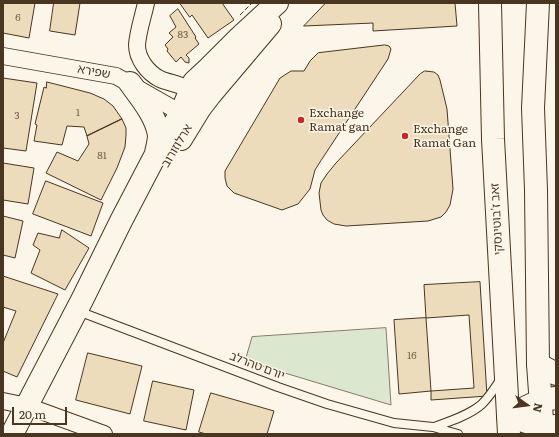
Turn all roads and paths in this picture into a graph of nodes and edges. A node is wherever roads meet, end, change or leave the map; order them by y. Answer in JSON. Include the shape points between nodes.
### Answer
{"nodes":[{"id":1,"x":146,"y":3,"type":"edge"},
{"id":2,"x":277,"y":3,"type":"edge"},
{"id":3,"x":287,"y":3,"type":"edge"},
{"id":4,"x":490,"y":3,"type":"edge"},
{"id":5,"x":538,"y":3,"type":"edge"},
{"id":6,"x":137,"y":46,"type":"junction"},
{"id":7,"x":3,"y":56,"type":"edge"},
{"id":8,"x":123,"y":79,"type":"junction"},
{"id":9,"x":190,"y":104,"type":"junction"},
{"id":10,"x":156,"y":154,"type":"junction"},
{"id":11,"x":80,"y":306,"type":"junction"},
{"id":12,"x":547,"y":369,"type":"edge"},
{"id":13,"x":505,"y":372,"type":"junction"},
{"id":14,"x":548,"y":399,"type":"edge"},
{"id":15,"x":3,"y":401,"type":"edge"},
{"id":16,"x":27,"y":406,"type":"junction"},
{"id":17,"x":508,"y":425,"type":"edge"},
{"id":18,"x":3,"y":426,"type":"edge"},
{"id":19,"x":433,"y":427,"type":"junction"},
{"id":20,"x":547,"y":429,"type":"edge"},
{"id":21,"x":6,"y":434,"type":"edge"},
{"id":22,"x":12,"y":434,"type":"edge"},
{"id":23,"x":104,"y":434,"type":"edge"},
{"id":24,"x":458,"y":434,"type":"edge"}],
"edges":[{"from":1,"to":6,"type":"street"},
{"from":2,"to":9,"type":"street","name":"ארלוזורוב","via":[[194,82]]},
{"from":3,"to":9,"type":"street","name":"ארלוזורוב"},
{"from":4,"to":13,"type":"street","name":"זאב ז'בוטינסקי","via":[[493,139]]},
{"from":5,"to":12,"type":"street","via":[[533,108]]},
{"from":6,"to":8,"type":"street","via":[[134,64]]},
{"from":6,"to":9,"type":"street","via":[[140,61],[147,69],[159,78],[182,86]]},
{"from":7,"to":8,"type":"street","name":"שפירא"},
{"from":8,"to":9,"type":"street","name":"שפירא"},
{"from":8,"to":10,"type":"street","via":[[147,108],[157,127],[159,137]]},
{"from":9,"to":10,"type":"street","name":"ארלוזורוב"},
{"from":9,"to":11,"type":"street","name":"ארלוזורוב","via":[[169,160],[125,238]]},
{"from":10,"to":11,"type":"street","name":"ארלוזורוב"},
{"from":11,"to":16,"type":"street","name":"ארלוזורוב"},
{"from":11,"to":19,"type":"lane","name":"יורם טהרלב","via":[[278,387],[327,404],[394,423]]},
{"from":12,"to":14,"type":"street"},
{"from":13,"to":17,"type":"street","name":"זאב ז'בוטינסקי"},
{"from":13,"to":19,"type":"lane","name":"יורם טהרלב","via":[[481,405]]},
{"from":14,"to":17,"type":"street"},
{"from":14,"to":20,"type":"street"},
{"from":15,"to":16,"type":"street"},
{"from":16,"to":22,"type":"street","name":"ארלוזורוב"},
{"from":16,"to":23,"type":"street"},
{"from":17,"to":20,"type":"street"},
{"from":18,"to":21,"type":"street"},
{"from":19,"to":24,"type":"lane","name":"יורם טהרלב"}]}
